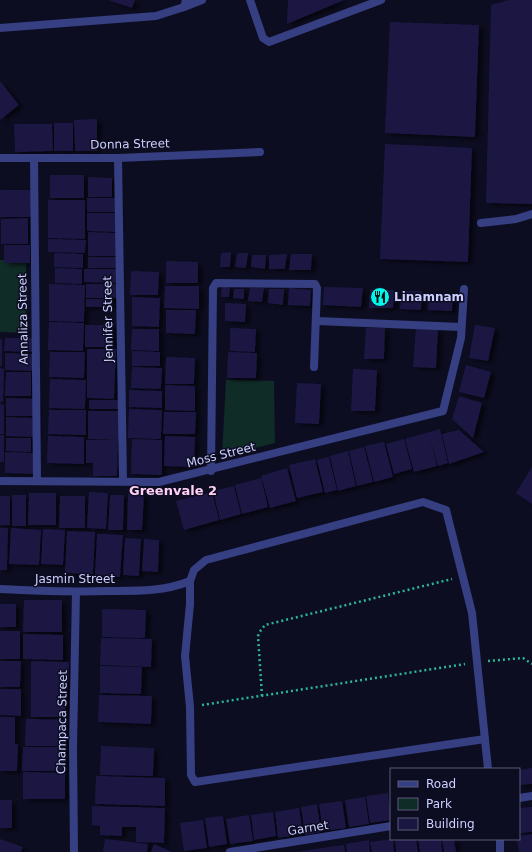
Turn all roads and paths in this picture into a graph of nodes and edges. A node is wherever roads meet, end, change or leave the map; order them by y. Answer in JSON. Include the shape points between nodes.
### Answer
{"nodes":[{"id":1,"x":202,"y":0,"type":"edge"},
{"id":2,"x":250,"y":0,"type":"edge"},
{"id":3,"x":381,"y":0,"type":"edge"},
{"id":4,"x":185,"y":4,"type":"edge"},
{"id":5,"x":0,"y":28,"type":"edge"},
{"id":6,"x":260,"y":152,"type":"dead end"},
{"id":7,"x":0,"y":158,"type":"edge"},
{"id":8,"x":34,"y":158,"type":"junction"},
{"id":9,"x":118,"y":158,"type":"junction"},
{"id":10,"x":532,"y":214,"type":"edge"},
{"id":11,"x":481,"y":223,"type":"dead end"},
{"id":12,"x":464,"y":289,"type":"dead end"},
{"id":13,"x":316,"y":321,"type":"junction"},
{"id":14,"x":461,"y":326,"type":"junction"},
{"id":15,"x":314,"y":367,"type":"dead end"},
{"id":16,"x":211,"y":470,"type":"junction"},
{"id":17,"x":37,"y":480,"type":"junction"},
{"id":18,"x":0,"y":481,"type":"edge"},
{"id":19,"x":123,"y":481,"type":"junction"},
{"id":20,"x":464,"y":576,"type":"junction"},
{"id":21,"x":190,"y":582,"type":"junction"},
{"id":22,"x":0,"y":589,"type":"edge"},
{"id":23,"x":76,"y":592,"type":"junction"},
{"id":24,"x":477,"y":662,"type":"junction"},
{"id":25,"x":532,"y":664,"type":"edge"},
{"id":26,"x":262,"y":696,"type":"junction"},
{"id":27,"x":190,"y":707,"type":"junction"},
{"id":28,"x":485,"y":739,"type":"junction"},
{"id":29,"x":488,"y":768,"type":"edge"},
{"id":30,"x":532,"y":796,"type":"edge"},
{"id":31,"x":520,"y":798,"type":"edge"},
{"id":32,"x":390,"y":826,"type":"edge"},
{"id":33,"x":500,"y":840,"type":"edge"},
{"id":34,"x":74,"y":852,"type":"edge"},
{"id":35,"x":230,"y":852,"type":"edge"},
{"id":36,"x":500,"y":852,"type":"edge"}],
"edges":[{"from":1,"to":4,"type":"street"},
{"from":2,"to":3,"type":"street","via":[[263,38],[269,42]]},
{"from":4,"to":5,"type":"street","via":[[156,16]]},
{"from":6,"to":9,"type":"street","name":"Donna Street"},
{"from":7,"to":8,"type":"street","name":"Donna Street"},
{"from":8,"to":9,"type":"street","name":"Donna Street"},
{"from":8,"to":17,"type":"street","name":"Annaliza Street"},
{"from":9,"to":19,"type":"street","name":"Jennifer Street"},
{"from":10,"to":11,"type":"street","via":[[516,219]]},
{"from":12,"to":14,"type":"street"},
{"from":13,"to":14,"type":"street"},
{"from":13,"to":15,"type":"street"},
{"from":13,"to":16,"type":"street","via":[[317,288],[313,283],[219,282],[214,285]]},
{"from":14,"to":16,"type":"street","name":"Moss Street","via":[[461,338],[443,411]]},
{"from":16,"to":19,"type":"street","name":"Moss Street","via":[[159,482]]},
{"from":17,"to":18,"type":"street","name":"Moss Street"},
{"from":17,"to":19,"type":"street","name":"Moss Street"},
{"from":20,"to":21,"type":"street","via":[[446,510],[423,502],[206,560],[194,570]]},
{"from":20,"to":24,"type":"street","via":[[472,613]]},
{"from":20,"to":26,"type":"path","via":[[265,625],[258,636]]},
{"from":21,"to":23,"type":"street","name":"Jasmin Street","via":[[172,588],[149,591]]},
{"from":21,"to":27,"type":"street","via":[[185,656]]},
{"from":22,"to":23,"type":"street","name":"Jasmin Street"},
{"from":23,"to":34,"type":"street","name":"Champaca Street"},
{"from":24,"to":25,"type":"path","via":[[523,658]]},
{"from":24,"to":26,"type":"path"},
{"from":24,"to":28,"type":"street"},
{"from":26,"to":27,"type":"path"},
{"from":27,"to":28,"type":"street","via":[[191,775],[195,782]]},
{"from":28,"to":29,"type":"street"},
{"from":30,"to":31,"type":"street"},
{"from":32,"to":35,"type":"street","name":"Garnet"},
{"from":33,"to":36,"type":"street"}]}
